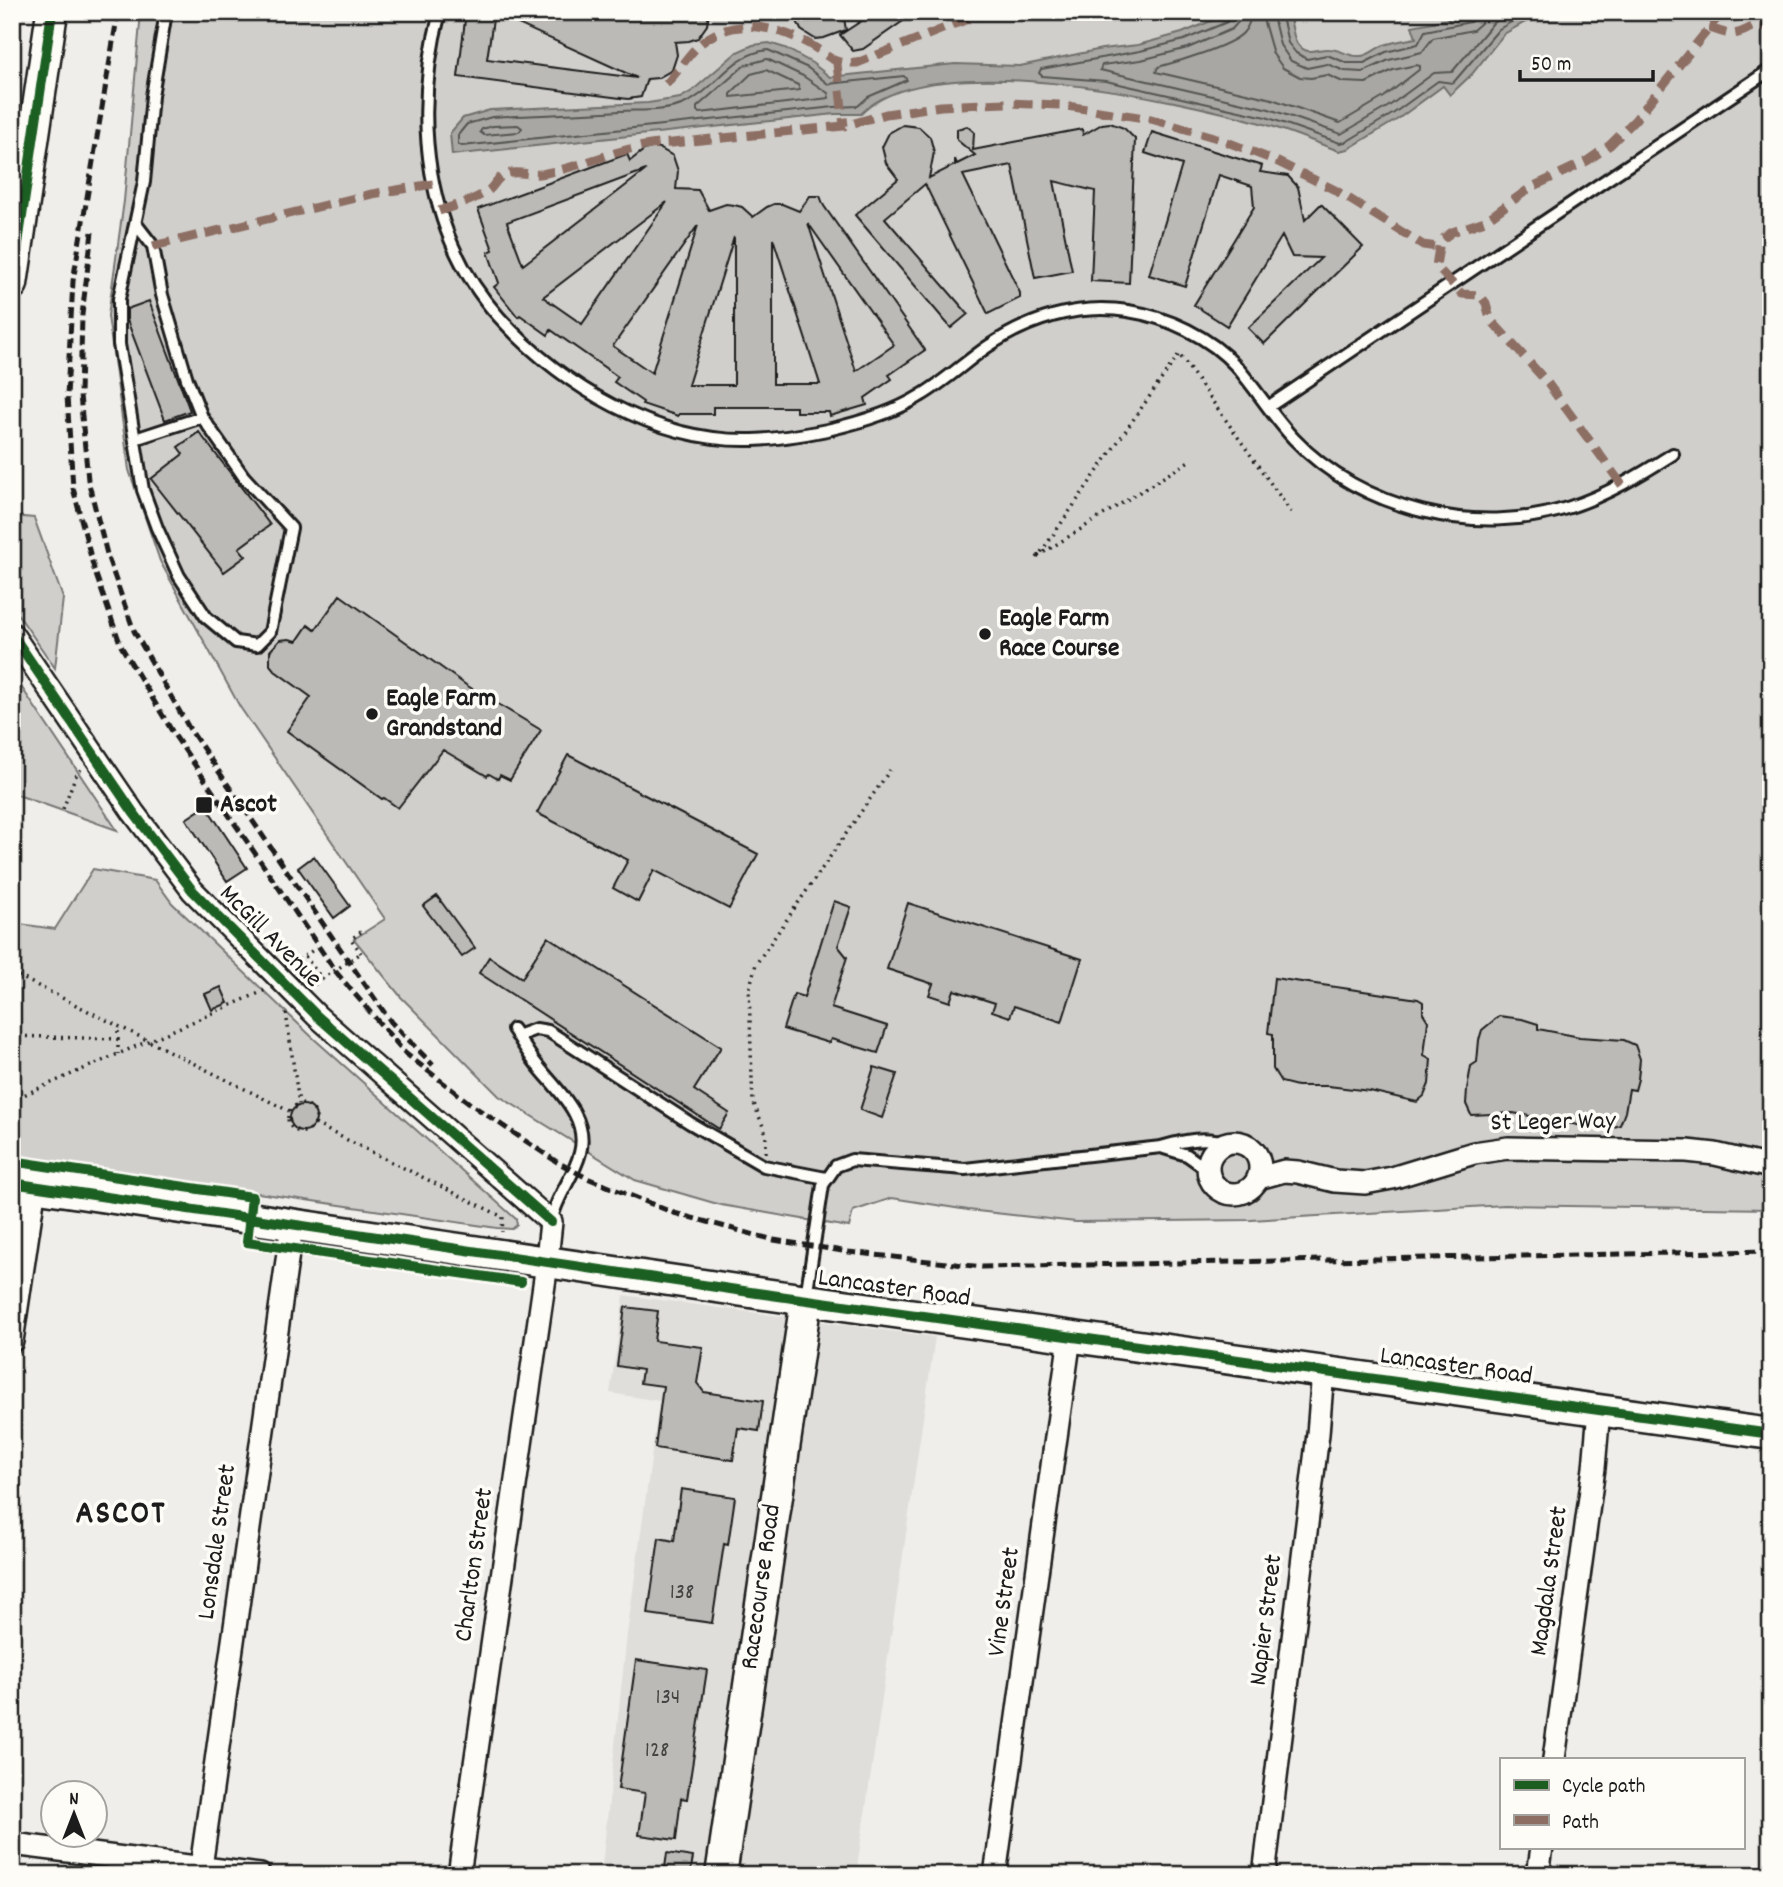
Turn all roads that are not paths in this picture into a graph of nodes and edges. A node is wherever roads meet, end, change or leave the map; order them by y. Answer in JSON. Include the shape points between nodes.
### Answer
{"nodes":[{"id":1,"x":52,"y":12,"type":"edge"},
{"id":2,"x":166,"y":12,"type":"edge"},
{"id":3,"x":440,"y":12,"type":"edge"},
{"id":4,"x":1767,"y":72,"type":"dead end"},
{"id":5,"x":136,"y":224,"type":"junction"},
{"id":6,"x":12,"y":284,"type":"edge"},
{"id":7,"x":1268,"y":407,"type":"junction"},
{"id":8,"x":202,"y":417,"type":"junction"},
{"id":9,"x":135,"y":439,"type":"junction"},
{"id":10,"x":1673,"y":454,"type":"dead end"},
{"id":11,"x":12,"y":634,"type":"edge"},
{"id":12,"x":1228,"y":1143,"type":"junction"},
{"id":13,"x":1161,"y":1147,"type":"junction"},
{"id":14,"x":1257,"y":1155,"type":"junction"},
{"id":15,"x":1771,"y":1167,"type":"edge"},
{"id":16,"x":1208,"y":1170,"type":"junction"},
{"id":17,"x":1298,"y":1172,"type":"junction"},
{"id":18,"x":826,"y":1178,"type":"junction"},
{"id":19,"x":1259,"y":1178,"type":"junction"},
{"id":20,"x":23,"y":1185,"type":"edge"},
{"id":21,"x":551,"y":1222,"type":"junction"},
{"id":22,"x":292,"y":1225,"type":"junction"},
{"id":23,"x":547,"y":1262,"type":"junction"},
{"id":24,"x":806,"y":1300,"type":"junction"},
{"id":25,"x":1070,"y":1336,"type":"junction"},
{"id":26,"x":12,"y":1341,"type":"edge"},
{"id":27,"x":1323,"y":1371,"type":"junction"},
{"id":28,"x":1599,"y":1410,"type":"junction"},
{"id":29,"x":1771,"y":1434,"type":"edge"},
{"id":30,"x":1554,"y":1758,"type":"edge"},
{"id":31,"x":12,"y":1844,"type":"edge"},
{"id":32,"x":1542,"y":1848,"type":"edge"},
{"id":33,"x":140,"y":1867,"type":"edge"},
{"id":34,"x":201,"y":1867,"type":"junction"},
{"id":35,"x":260,"y":1875,"type":"edge"},
{"id":36,"x":459,"y":1875,"type":"edge"},
{"id":37,"x":721,"y":1875,"type":"edge"},
{"id":38,"x":995,"y":1875,"type":"edge"},
{"id":39,"x":1264,"y":1875,"type":"edge"},
{"id":40,"x":1538,"y":1875,"type":"edge"}],
"edges":[{"from":1,"to":6,"type":"main road"},
{"from":2,"to":5,"type":"lane"},
{"from":3,"to":7,"type":"lane","via":[[430,46],[425,102],[429,165],[439,211],[460,262],[486,302],[521,341],[571,381],[626,413],[690,434],[750,440],[833,428],[916,399],[1016,329],[1045,317],[1099,309],[1126,310],[1180,326],[1234,364]]},
{"from":4,"to":7,"type":"lane"},
{"from":5,"to":8,"type":"lane","via":[[153,246],[162,295]]},
{"from":5,"to":9,"type":"lane","via":[[117,313]]},
{"from":7,"to":10,"type":"lane","via":[[1323,466],[1354,486],[1395,503],[1467,519],[1532,516],[1566,509],[1601,495]]},
{"from":8,"to":9,"type":"lane"},
{"from":8,"to":9,"type":"lane","via":[[244,477],[291,528],[270,632],[257,645],[236,642],[206,617],[179,576],[143,491]]},
{"from":11,"to":21,"type":"street","name":"McGill Avenue","via":[[192,890],[317,1016]]},
{"from":12,"to":13,"type":"lane","via":[[1184,1140]]},
{"from":12,"to":14,"type":"street","via":[[1245,1144]]},
{"from":12,"to":16,"type":"street","via":[[1213,1152]]},
{"from":13,"to":16,"type":"lane","via":[[1187,1155]]},
{"from":13,"to":18,"type":"lane","via":[[965,1169],[852,1160],[836,1166]]},
{"from":14,"to":17,"type":"street","name":"St Leger Way","via":[[1270,1155]]},
{"from":14,"to":19,"type":"street"},
{"from":15,"to":17,"type":"street","name":"St Leger Way","via":[[1687,1151],[1508,1148],[1365,1182]]},
{"from":16,"to":19,"type":"street","via":[[1215,1186],[1230,1194],[1248,1191]]},
{"from":17,"to":19,"type":"street","name":"St Leger Way"},
{"from":18,"to":21,"type":"lane","via":[[764,1166],[548,1031],[515,1032],[575,1113],[581,1129],[581,1151],[558,1196]]},
{"from":18,"to":24,"type":"lane"},
{"from":20,"to":22,"type":"main road","name":"Lancaster Road"},
{"from":20,"to":26,"type":"street"},
{"from":21,"to":23,"type":"street"},
{"from":22,"to":23,"type":"main road","name":"Lancaster Road"},
{"from":22,"to":34,"type":"street","name":"Lonsdale Street"},
{"from":23,"to":24,"type":"main road","name":"Lancaster Road"},
{"from":23,"to":36,"type":"street","name":"Charlton Street"},
{"from":24,"to":25,"type":"main road","name":"Lancaster Road"},
{"from":24,"to":37,"type":"main road","name":"Racecourse Road"},
{"from":25,"to":27,"type":"main road","name":"Lancaster Road"},
{"from":25,"to":38,"type":"street","name":"Vine Street"},
{"from":27,"to":28,"type":"main road","name":"Lancaster Road"},
{"from":27,"to":39,"type":"street","name":"Napier Street"},
{"from":28,"to":29,"type":"main road","name":"Lancaster Road"},
{"from":28,"to":30,"type":"street","name":"Magdala Street"},
{"from":31,"to":33,"type":"street"},
{"from":32,"to":40,"type":"street"},
{"from":33,"to":34,"type":"street"},
{"from":34,"to":35,"type":"street"}]}
